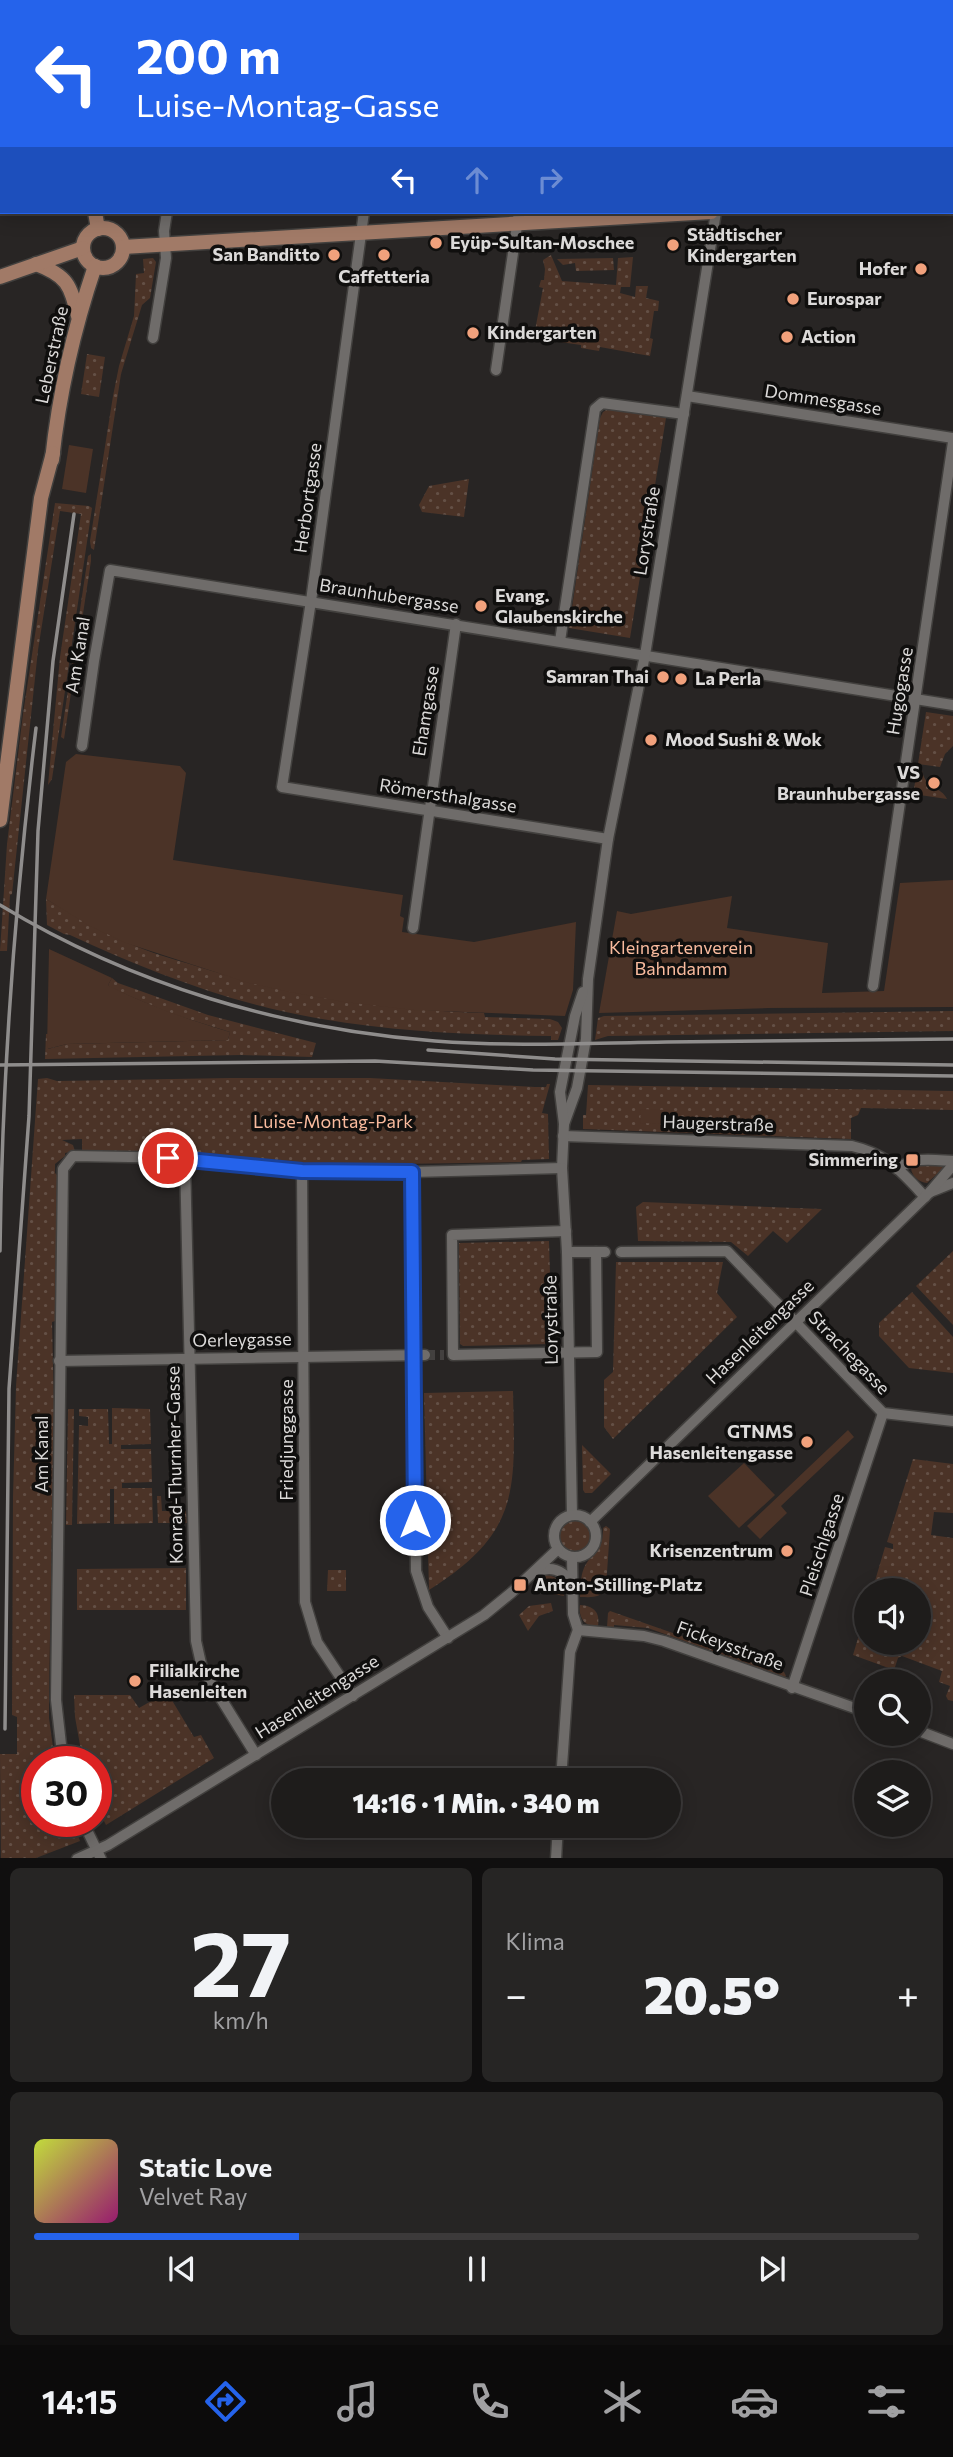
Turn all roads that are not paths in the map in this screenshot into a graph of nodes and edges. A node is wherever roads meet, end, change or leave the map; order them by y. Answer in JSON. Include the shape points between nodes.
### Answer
{"nodes":[{"id":1,"x":95,"y":214,"type":"edge"},
{"id":2,"x":167,"y":214,"type":"edge"},
{"id":3,"x":364,"y":214,"type":"edge"},
{"id":4,"x":635,"y":214,"type":"edge"},
{"id":5,"x":713,"y":214,"type":"edge"},
{"id":6,"x":519,"y":217,"type":"edge"},
{"id":7,"x":98,"y":229,"type":"junction"},
{"id":8,"x":361,"y":232,"type":"junction"},
{"id":9,"x":165,"y":245,"type":"junction"},
{"id":10,"x":123,"y":247,"type":"junction"},
{"id":11,"x":83,"y":248,"type":"junction"},
{"id":12,"x":36,"y":264,"type":"junction"},
{"id":13,"x":95,"y":266,"type":"junction"},
{"id":14,"x":0,"y":277,"type":"edge"},
{"id":15,"x":78,"y":318,"type":"junction"},
{"id":16,"x":153,"y":338,"type":"dead end"},
{"id":17,"x":496,"y":370,"type":"dead end"},
{"id":18,"x":687,"y":396,"type":"junction"},
{"id":19,"x":684,"y":414,"type":"junction"},
{"id":20,"x":953,"y":440,"type":"edge"},
{"id":21,"x":110,"y":570,"type":"joint"},
{"id":22,"x":311,"y":601,"type":"junction"},
{"id":23,"x":456,"y":624,"type":"junction"},
{"id":24,"x":560,"y":641,"type":"junction"},
{"id":25,"x":645,"y":654,"type":"junction"},
{"id":26,"x":917,"y":700,"type":"junction"},
{"id":27,"x":953,"y":705,"type":"edge"},
{"id":28,"x":82,"y":746,"type":"dead end"},
{"id":29,"x":282,"y":788,"type":"joint"},
{"id":30,"x":428,"y":810,"type":"junction"},
{"id":31,"x":0,"y":820,"type":"edge"},
{"id":32,"x":608,"y":839,"type":"junction"},
{"id":33,"x":413,"y":928,"type":"dead end"},
{"id":34,"x":587,"y":979,"type":"junction"},
{"id":35,"x":873,"y":986,"type":"dead end"},
{"id":36,"x":564,"y":1124,"type":"junction"},
{"id":37,"x":563,"y":1136,"type":"junction"},
{"id":38,"x":185,"y":1158,"type":"junction"},
{"id":39,"x":953,"y":1163,"type":"edge"},
{"id":40,"x":562,"y":1167,"type":"junction"},
{"id":41,"x":897,"y":1169,"type":"junction"},
{"id":42,"x":302,"y":1171,"type":"junction"},
{"id":43,"x":412,"y":1172,"type":"junction"},
{"id":44,"x":953,"y":1183,"type":"edge"},
{"id":45,"x":928,"y":1195,"type":"junction"},
{"id":46,"x":566,"y":1231,"type":"junction"},
{"id":47,"x":567,"y":1252,"type":"junction"},
{"id":48,"x":621,"y":1252,"type":"dead end"},
{"id":49,"x":794,"y":1322,"type":"junction"},
{"id":50,"x":568,"y":1352,"type":"junction"},
{"id":51,"x":420,"y":1355,"type":"junction"},
{"id":52,"x":304,"y":1357,"type":"junction"},
{"id":53,"x":190,"y":1359,"type":"junction"},
{"id":54,"x":59,"y":1362,"type":"junction"},
{"id":55,"x":883,"y":1413,"type":"junction"},
{"id":56,"x":953,"y":1421,"type":"edge"},
{"id":57,"x":572,"y":1516,"type":"junction"},
{"id":58,"x":590,"y":1521,"type":"junction"},
{"id":59,"x":558,"y":1549,"type":"junction"},
{"id":60,"x":572,"y":1557,"type":"junction"},
{"id":61,"x":533,"y":1573,"type":"junction"},
{"id":62,"x":572,"y":1583,"type":"junction"},
{"id":63,"x":578,"y":1630,"type":"junction"},
{"id":64,"x":448,"y":1638,"type":"junction"},
{"id":65,"x":792,"y":1688,"type":"junction"},
{"id":66,"x":353,"y":1696,"type":"junction"},
{"id":67,"x":854,"y":1708,"type":"edge"},
{"id":68,"x":931,"y":1736,"type":"edge"},
{"id":69,"x":953,"y":1744,"type":"edge"},
{"id":70,"x":61,"y":1746,"type":"edge"},
{"id":71,"x":256,"y":1755,"type":"junction"},
{"id":72,"x":562,"y":1768,"type":"edge"},
{"id":73,"x":90,"y":1837,"type":"edge"},
{"id":74,"x":557,"y":1838,"type":"edge"},
{"id":75,"x":99,"y":1855,"type":"edge"},
{"id":76,"x":80,"y":1858,"type":"edge"},
{"id":77,"x":556,"y":1858,"type":"edge"}],
"edges":[{"from":1,"to":7,"type":"main road"},
{"from":2,"to":9,"type":"street"},
{"from":3,"to":8,"type":"street","name":"Herbortgasse"},
{"from":4,"to":6,"type":"main road"},
{"from":5,"to":18,"type":"street","name":"Lorystraße"},
{"from":6,"to":8,"type":"main road"},
{"from":6,"to":17,"type":"street"},
{"from":7,"to":10,"type":"main road","via":[[115,232]]},
{"from":7,"to":11,"type":"main road","via":[[87,236]]},
{"from":8,"to":9,"type":"main road"},
{"from":8,"to":22,"type":"street","name":"Herbortgasse"},
{"from":9,"to":10,"type":"main road"},
{"from":9,"to":16,"type":"street"},
{"from":10,"to":13,"type":"main road","via":[[112,266]]},
{"from":11,"to":12,"type":"main road"},
{"from":11,"to":13,"type":"main road","via":[[86,259]]},
{"from":12,"to":14,"type":"main road"},
{"from":12,"to":15,"type":"main road","via":[[65,280]]},
{"from":13,"to":15,"type":"main road","name":"Leberstraße"},
{"from":15,"to":31,"type":"main road","name":"Leberstraße","via":[[41,498]]},
{"from":18,"to":19,"type":"street","name":"Lorystraße"},
{"from":18,"to":20,"type":"street","name":"Dommesgasse"},
{"from":19,"to":24,"type":"street","via":[[601,403],[595,409]]},
{"from":19,"to":25,"type":"street","name":"Lorystraße"},
{"from":20,"to":26,"type":"street","name":"Hugogasse"},
{"from":21,"to":22,"type":"street","name":"Braunhubergasse"},
{"from":21,"to":28,"type":"street","name":"Am Kanal"},
{"from":22,"to":23,"type":"street","name":"Braunhubergasse"},
{"from":22,"to":29,"type":"street","name":"Herbortgasse"},
{"from":23,"to":24,"type":"street","name":"Braunhubergasse"},
{"from":23,"to":30,"type":"street","name":"Ehamgasse"},
{"from":24,"to":25,"type":"street","name":"Braunhubergasse"},
{"from":25,"to":26,"type":"street","name":"Braunhubergasse"},
{"from":25,"to":32,"type":"street","name":"Lorystraße"},
{"from":26,"to":27,"type":"street","name":"Braunhubergasse"},
{"from":26,"to":35,"type":"street","name":"Hugogasse"},
{"from":29,"to":30,"type":"street","name":"Römersthalgasse"},
{"from":30,"to":32,"type":"street","name":"Römersthalgasse"},
{"from":30,"to":33,"type":"street","name":"Ehamgasse"},
{"from":32,"to":34,"type":"street","name":"Lorystraße"},
{"from":34,"to":36,"type":"street","name":"Lorystraße","via":[[586,1039],[577,1088]]},
{"from":34,"to":36,"type":"street","name":"Lorystraße","via":[[560,1092]]},
{"from":36,"to":37,"type":"street","name":"Lorystraße"},
{"from":37,"to":40,"type":"street","name":"Lorystraße"},
{"from":37,"to":41,"type":"street","name":"Haugerstraße","via":[[852,1146],[871,1150]]},
{"from":38,"to":42,"type":"street"},
{"from":38,"to":53,"type":"street","name":"Konrad-Thurnher-Gasse"},
{"from":38,"to":54,"type":"street","name":"Am Kanal","via":[[73,1156],[68,1160],[63,1169]]},
{"from":39,"to":41,"type":"street","via":[[912,1160]]},
{"from":39,"to":45,"type":"street","name":"Hasenleitengasse"},
{"from":40,"to":43,"type":"street"},
{"from":40,"to":46,"type":"street","name":"Lorystraße"},
{"from":41,"to":45,"type":"street"},
{"from":42,"to":43,"type":"street"},
{"from":42,"to":52,"type":"street","name":"Friedjunggasse"},
{"from":43,"to":51,"type":"street"},
{"from":44,"to":45,"type":"street"},
{"from":45,"to":49,"type":"street","name":"Hasenleitengasse"},
{"from":46,"to":47,"type":"street","name":"Lorystraße"},
{"from":46,"to":50,"type":"street","via":[[452,1235],[449,1355]]},
{"from":47,"to":50,"type":"street","name":"Lorystraße"},
{"from":47,"to":50,"type":"street","via":[[600,1252],[597,1352]]},
{"from":48,"to":49,"type":"street","name":"Strachegasse","via":[[727,1251]]},
{"from":49,"to":55,"type":"street","name":"Strachegasse"},
{"from":49,"to":58,"type":"street","name":"Hasenleitengasse"},
{"from":50,"to":57,"type":"street","name":"Lorystraße"},
{"from":51,"to":52,"type":"street","name":"Oerleygasse"},
{"from":51,"to":64,"type":"street","via":[[416,1572],[428,1607]]},
{"from":52,"to":53,"type":"street","name":"Oerleygasse"},
{"from":52,"to":66,"type":"street","name":"Friedjunggasse","via":[[305,1602],[317,1642]]},
{"from":53,"to":54,"type":"street","name":"Oerleygasse"},
{"from":53,"to":71,"type":"street","name":"Konrad-Thurnher-Gasse","via":[[196,1641],[202,1668]]},
{"from":54,"to":70,"type":"street","name":"Am Kanal","via":[[56,1700]]},
{"from":55,"to":56,"type":"street","name":"Strachegasse"},
{"from":55,"to":65,"type":"street","name":"Pleischlgasse"},
{"from":57,"to":58,"type":"street"},
{"from":57,"to":59,"type":"street","via":[[556,1528]]},
{"from":58,"to":60,"type":"street","via":[[596,1533],[594,1546],[585,1555]]},
{"from":59,"to":60,"type":"street"},
{"from":59,"to":61,"type":"street","name":"Hasenleitengasse"},
{"from":60,"to":62,"type":"street"},
{"from":61,"to":62,"type":"street","via":[[555,1569]]},
{"from":61,"to":64,"type":"street","name":"Hasenleitengasse","via":[[492,1609]]},
{"from":62,"to":63,"type":"street"},
{"from":63,"to":65,"type":"street","name":"Fickeysstraße","via":[[653,1638]]},
{"from":63,"to":72,"type":"street","via":[[570,1652]]},
{"from":64,"to":66,"type":"street","name":"Hasenleitengasse"},
{"from":65,"to":67,"type":"street","name":"Fickeysstraße"},
{"from":66,"to":71,"type":"street","name":"Hasenleitengasse"},
{"from":68,"to":69,"type":"street"},
{"from":71,"to":75,"type":"street","name":"Hasenleitengasse"},
{"from":73,"to":75,"type":"street"},
{"from":74,"to":77,"type":"street"},
{"from":75,"to":76,"type":"street","name":"Hasenleitengasse"}]}
